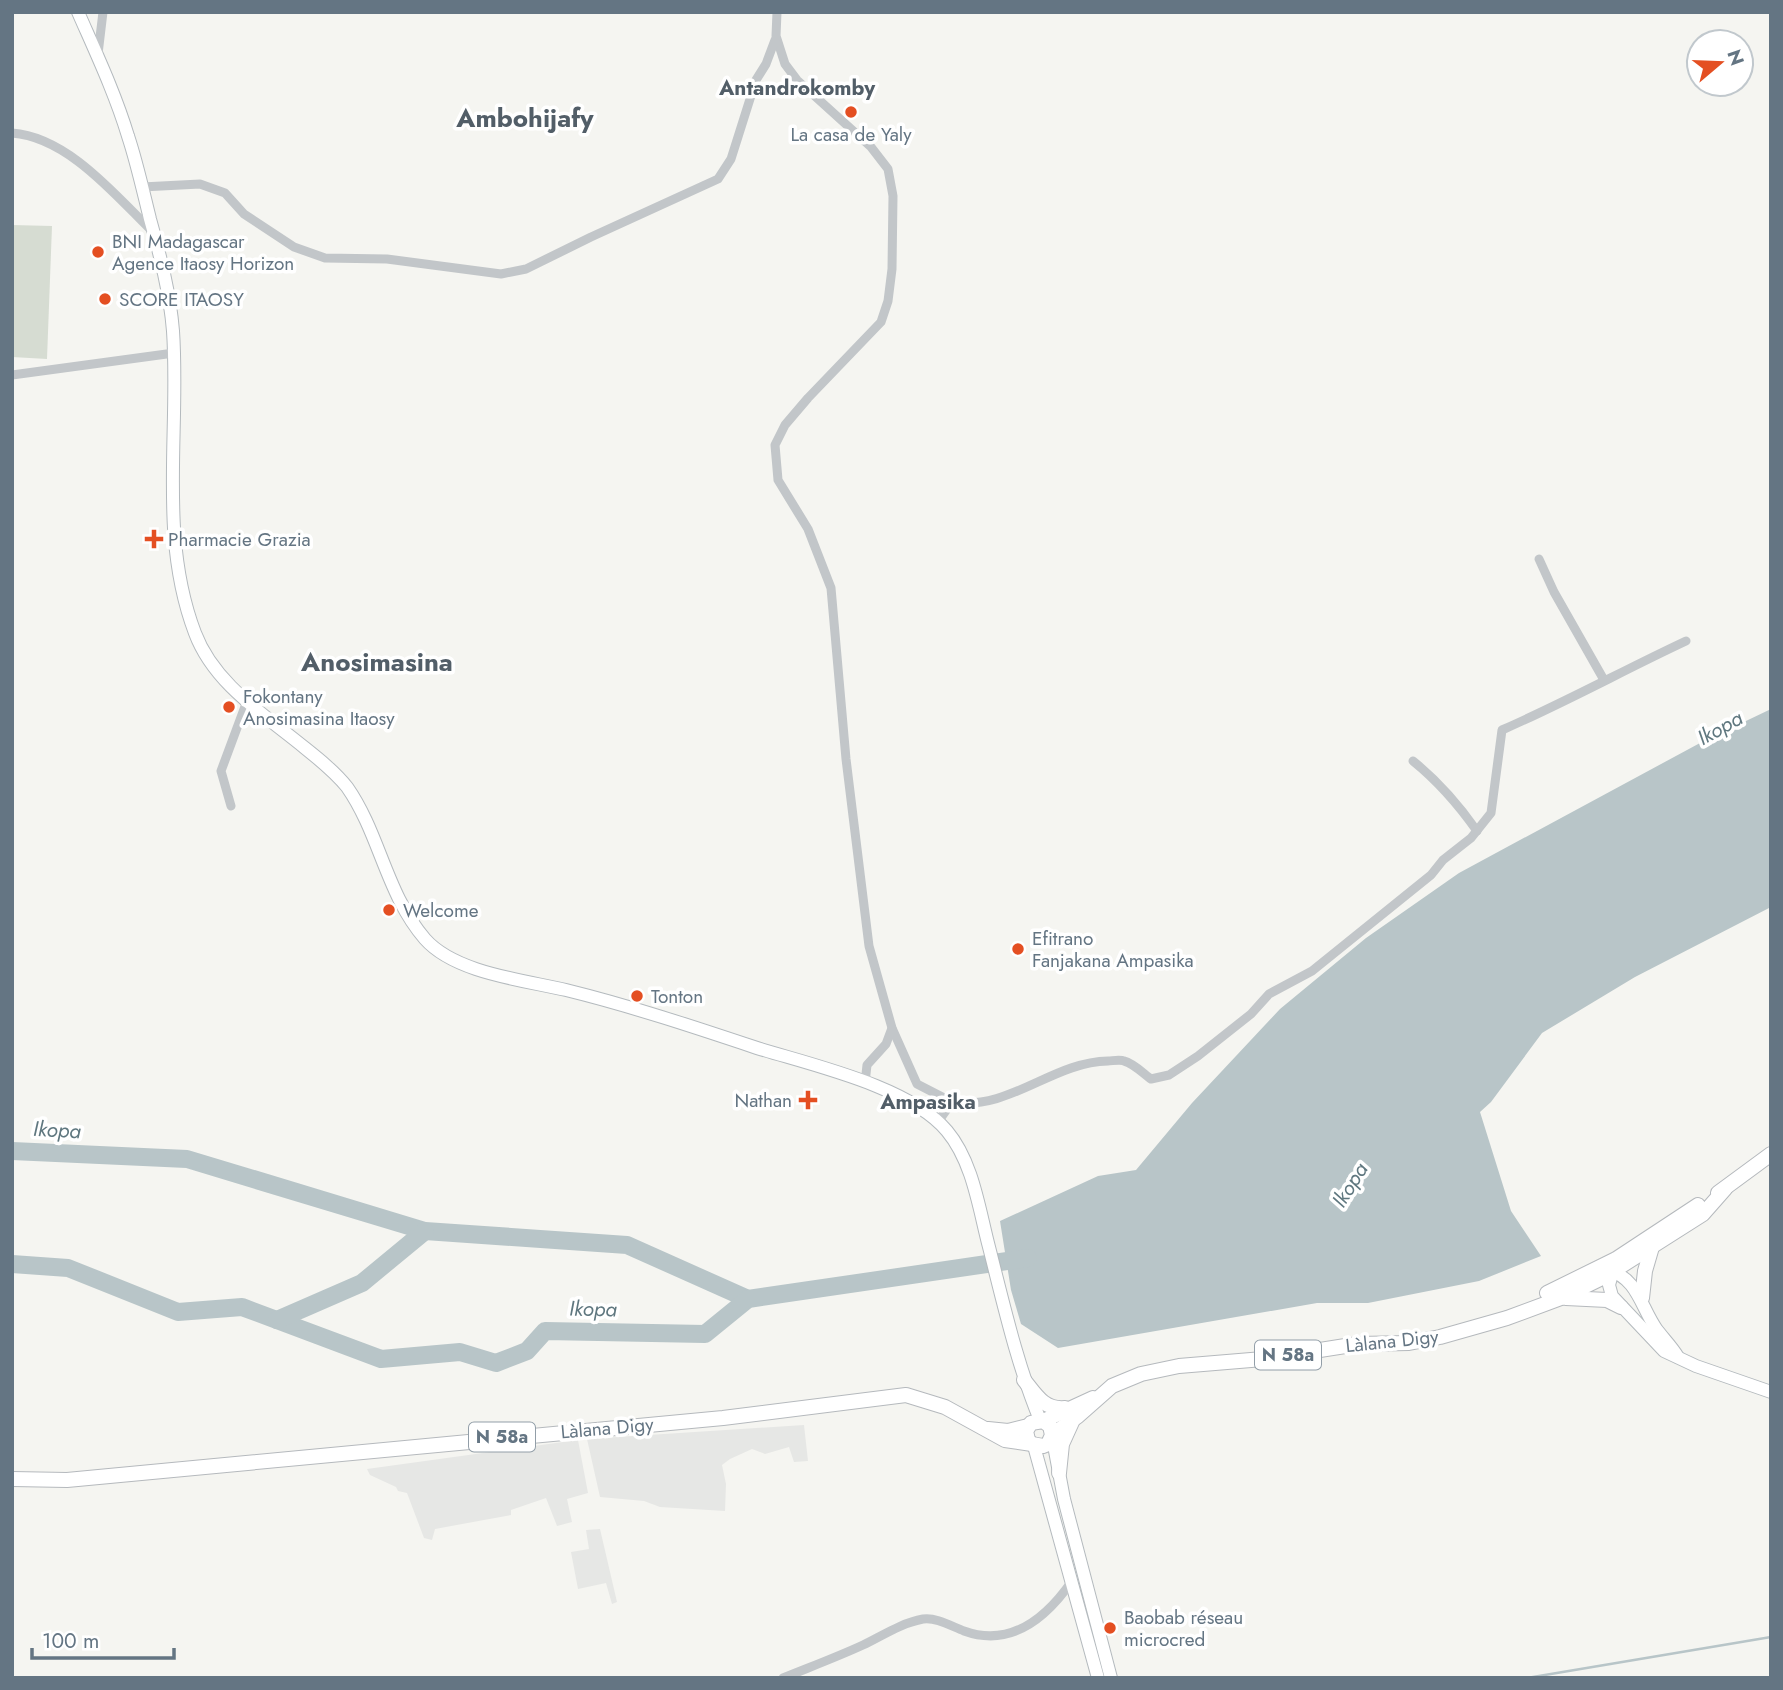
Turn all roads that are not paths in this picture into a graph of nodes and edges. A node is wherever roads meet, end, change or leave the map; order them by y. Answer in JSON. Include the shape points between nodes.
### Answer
{"nodes":[{"id":1,"x":78,"y":12,"type":"edge"},
{"id":2,"x":103,"y":12,"type":"edge"},
{"id":3,"x":777,"y":12,"type":"edge"},
{"id":4,"x":776,"y":36,"type":"junction"},
{"id":5,"x":97,"y":55,"type":"junction"},
{"id":6,"x":12,"y":133,"type":"edge"},
{"id":7,"x":142,"y":187,"type":"junction"},
{"id":8,"x":154,"y":234,"type":"junction"},
{"id":9,"x":174,"y":353,"type":"junction"},
{"id":10,"x":12,"y":376,"type":"edge"},
{"id":11,"x":1539,"y":559,"type":"dead end"},
{"id":12,"x":1686,"y":641,"type":"dead end"},
{"id":13,"x":1604,"y":680,"type":"junction"},
{"id":14,"x":247,"y":701,"type":"junction"},
{"id":15,"x":1413,"y":761,"type":"dead end"},
{"id":16,"x":231,"y":806,"type":"dead end"},
{"id":17,"x":1477,"y":831,"type":"junction"},
{"id":18,"x":892,"y":1028,"type":"junction"},
{"id":19,"x":865,"y":1083,"type":"junction"},
{"id":20,"x":952,"y":1102,"type":"junction"},
{"id":21,"x":938,"y":1122,"type":"junction"},
{"id":22,"x":1771,"y":1154,"type":"edge"},
{"id":23,"x":1725,"y":1189,"type":"junction"},
{"id":24,"x":1652,"y":1247,"type":"junction"},
{"id":25,"x":1610,"y":1266,"type":"junction"},
{"id":26,"x":1561,"y":1298,"type":"junction"},
{"id":27,"x":1642,"y":1298,"type":"junction"},
{"id":28,"x":1621,"y":1307,"type":"junction"},
{"id":29,"x":1476,"y":1327,"type":"junction"},
{"id":30,"x":1678,"y":1357,"type":"junction"},
{"id":31,"x":1022,"y":1375,"type":"junction"},
{"id":32,"x":1771,"y":1392,"type":"edge"},
{"id":33,"x":1072,"y":1413,"type":"junction"},
{"id":34,"x":1035,"y":1423,"type":"junction"},
{"id":35,"x":985,"y":1429,"type":"junction"},
{"id":36,"x":1052,"y":1435,"type":"junction"},
{"id":37,"x":1033,"y":1445,"type":"junction"},
{"id":38,"x":1059,"y":1473,"type":"junction"},
{"id":39,"x":12,"y":1479,"type":"edge"},
{"id":40,"x":1072,"y":1581,"type":"junction"},
{"id":41,"x":783,"y":1678,"type":"edge"},
{"id":42,"x":1098,"y":1678,"type":"edge"},
{"id":43,"x":1111,"y":1678,"type":"edge"}],
"edges":[{"from":1,"to":5,"type":"street"},
{"from":2,"to":5,"type":"street"},
{"from":3,"to":4,"type":"street"},
{"from":4,"to":7,"type":"street","via":[[756,80],[731,159],[718,179],[526,269],[501,274],[387,259],[325,258],[294,247],[244,214],[225,193],[200,184]]},
{"from":4,"to":18,"type":"street","via":[[785,64],[797,80],[888,169],[893,196],[892,269],[881,322],[800,407],[775,445],[778,480],[808,530],[831,588],[869,947]]},
{"from":5,"to":7,"type":"street","via":[[128,135]]},
{"from":6,"to":8,"type":"street","via":[[45,141],[91,171]]},
{"from":7,"to":8,"type":"street"},
{"from":8,"to":9,"type":"street"},
{"from":9,"to":10,"type":"street"},
{"from":9,"to":14,"type":"street","via":[[176,563],[196,638],[220,676]]},
{"from":11,"to":13,"type":"street"},
{"from":12,"to":13,"type":"street"},
{"from":13,"to":17,"type":"street","via":[[1502,730],[1491,813]]},
{"from":14,"to":16,"type":"street","via":[[221,771]]},
{"from":14,"to":19,"type":"street","via":[[331,769],[347,788],[398,901],[436,951],[475,968],[634,1007]]},
{"from":15,"to":17,"type":"street","via":[[1435,779]]},
{"from":17,"to":20,"type":"street","via":[[1431,875],[1312,971],[1269,994],[1251,1014],[1169,1075],[1151,1079],[1125,1060],[1091,1061],[989,1102]]},
{"from":18,"to":19,"type":"street","via":[[886,1044],[867,1065]]},
{"from":18,"to":20,"type":"street","via":[[917,1084]]},
{"from":19,"to":21,"type":"street","via":[[905,1100]]},
{"from":20,"to":21,"type":"street"},
{"from":21,"to":31,"type":"street","via":[[960,1149],[977,1199]]},
{"from":22,"to":23,"type":"main road","name":"Làlana Digy","number":"N 58a"},
{"from":23,"to":24,"type":"main road","name":"Làlana Digy","number":"N 58a","via":[[1703,1214]]},
{"from":23,"to":25,"type":"main road","name":"Làlana Digy","number":"N 58a"},
{"from":24,"to":25,"type":"main road","name":"Làlana Digy","number":"N 58a"},
{"from":24,"to":27,"type":"main road"},
{"from":25,"to":26,"type":"main road","name":"Làlana Digy","number":"N 58a"},
{"from":25,"to":27,"type":"street"},
{"from":25,"to":28,"type":"street","via":[[1609,1285]]},
{"from":25,"to":29,"type":"main road","name":"Làlana Digy","number":"N 58a"},
{"from":26,"to":28,"type":"main road","via":[[1596,1298]]},
{"from":26,"to":29,"type":"main road","name":"Làlana Digy","number":"N 58a"},
{"from":27,"to":30,"type":"street","via":[[1658,1331]]},
{"from":28,"to":30,"type":"street","via":[[1664,1351]]},
{"from":29,"to":33,"type":"main road","name":"Làlana Digy","number":"N 58a","via":[[1409,1343],[1358,1344],[1180,1366],[1120,1382]]},
{"from":30,"to":32,"type":"street"},
{"from":31,"to":33,"type":"main road","via":[[1043,1404]]},
{"from":31,"to":34,"type":"street"},
{"from":33,"to":34,"type":"main road","number":"N 58a"},
{"from":33,"to":36,"type":"main road","number":"N 58a"},
{"from":33,"to":38,"type":"main road"},
{"from":34,"to":35,"type":"main road","number":"N 58a","via":[[1000,1431]]},
{"from":34,"to":36,"type":"main road","via":[[1050,1426]]},
{"from":34,"to":37,"type":"main road","via":[[1026,1436]]},
{"from":35,"to":37,"type":"main road","number":"N 58a","via":[[1005,1440]]},
{"from":35,"to":39,"type":"main road","name":"Làlana Digy","number":"N 58a","via":[[926,1399],[884,1396],[723,1418],[67,1480]]},
{"from":36,"to":37,"type":"main road","via":[[1048,1444]]},
{"from":36,"to":38,"type":"street"},
{"from":37,"to":40,"type":"street"},
{"from":38,"to":43,"type":"street"},
{"from":40,"to":41,"type":"street","via":[[1045,1614],[1010,1632],[968,1632],[936,1620],[919,1620]]},
{"from":40,"to":42,"type":"street"}]}
